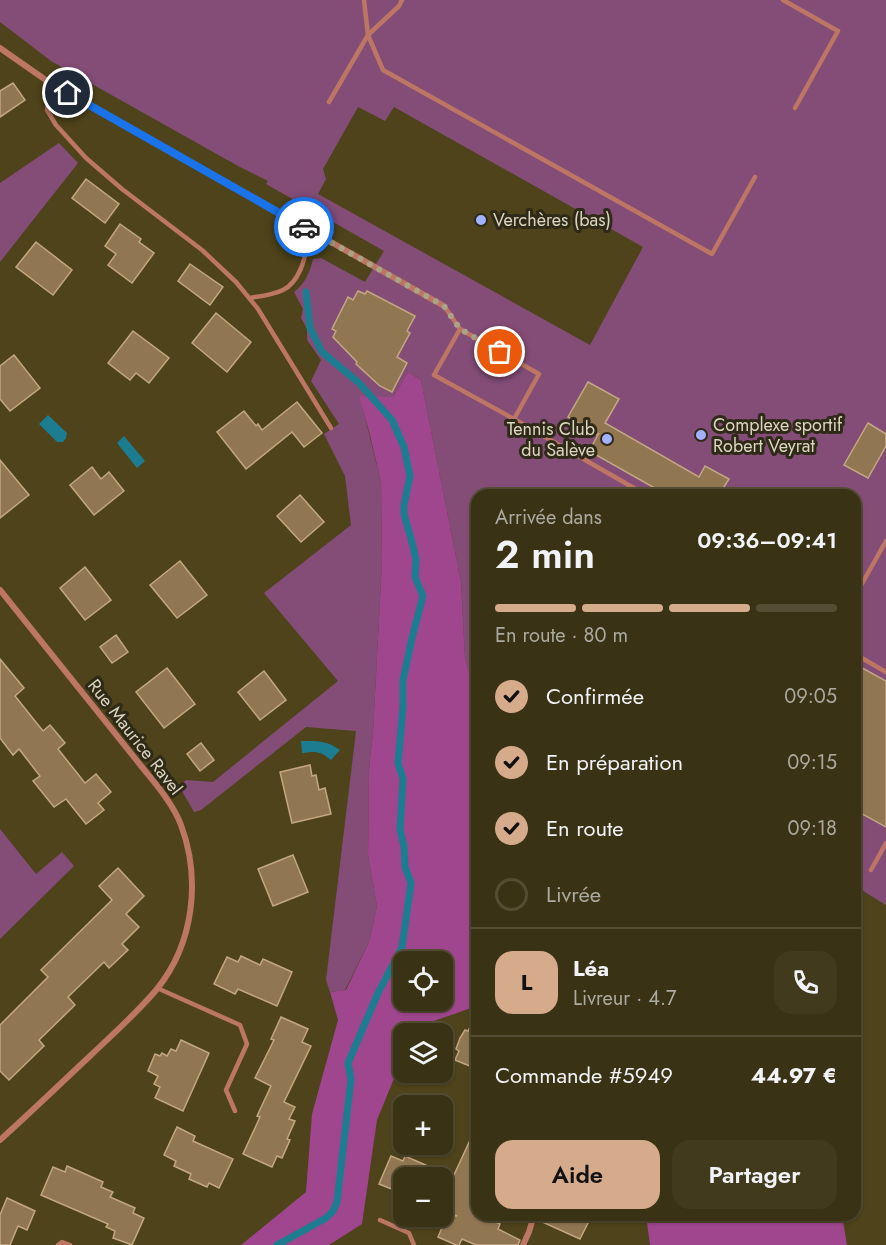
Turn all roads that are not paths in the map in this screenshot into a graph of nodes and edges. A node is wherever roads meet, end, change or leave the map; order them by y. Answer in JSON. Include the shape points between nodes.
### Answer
{"nodes":[{"id":1,"x":364,"y":0,"type":"edge"},
{"id":2,"x":402,"y":0,"type":"edge"},
{"id":3,"x":783,"y":0,"type":"edge"},
{"id":4,"x":368,"y":36,"type":"junction"},
{"id":5,"x":0,"y":48,"type":"edge"},
{"id":6,"x":50,"y":83,"type":"junction"},
{"id":7,"x":329,"y":102,"type":"dead end"},
{"id":8,"x":795,"y":108,"type":"dead end"},
{"id":9,"x":755,"y":177,"type":"dead end"},
{"id":10,"x":311,"y":231,"type":"junction"},
{"id":11,"x":250,"y":298,"type":"junction"},
{"id":12,"x":444,"y":306,"type":"joint"},
{"id":13,"x":460,"y":329,"type":"junction"},
{"id":14,"x":514,"y":420,"type":"junction"},
{"id":15,"x":331,"y":428,"type":"dead end"},
{"id":16,"x":635,"y":489,"type":"edge"},
{"id":17,"x":886,"y":541,"type":"edge"},
{"id":18,"x":861,"y":585,"type":"edge"},
{"id":19,"x":0,"y":590,"type":"edge"},
{"id":20,"x":861,"y":657,"type":"edge"},
{"id":21,"x":886,"y":672,"type":"edge"},
{"id":22,"x":886,"y":843,"type":"edge"},
{"id":23,"x":871,"y":870,"type":"dead end"},
{"id":24,"x":157,"y":988,"type":"junction"},
{"id":25,"x":235,"y":1111,"type":"dead end"},
{"id":26,"x":0,"y":1140,"type":"edge"},
{"id":27,"x":380,"y":1220,"type":"dead end"},
{"id":28,"x":532,"y":1221,"type":"edge"},
{"id":29,"x":58,"y":1245,"type":"edge"},
{"id":30,"x":70,"y":1245,"type":"edge"},
{"id":31,"x":414,"y":1245,"type":"edge"},
{"id":32,"x":523,"y":1245,"type":"edge"}],
"edges":[{"from":1,"to":4,"type":"lane"},
{"from":2,"to":4,"type":"lane"},
{"from":3,"to":8,"type":"lane","via":[[838,30]]},
{"from":4,"to":7,"type":"lane"},
{"from":4,"to":9,"type":"lane","via":[[383,70],[712,254]]},
{"from":5,"to":6,"type":"street"},
{"from":6,"to":10,"type":"street"},
{"from":6,"to":11,"type":"lane","via":[[47,110],[73,146],[202,250]]},
{"from":10,"to":11,"type":"lane","via":[[302,264],[290,285]]},
{"from":10,"to":12,"type":"street"},
{"from":11,"to":15,"type":"lane"},
{"from":12,"to":13,"type":"lane"},
{"from":13,"to":14,"type":"lane","via":[[539,374]]},
{"from":13,"to":14,"type":"lane","via":[[434,375]]},
{"from":14,"to":16,"type":"lane"},
{"from":17,"to":18,"type":"lane"},
{"from":19,"to":24,"type":"street","name":"Rue Maurice Ravel","via":[[152,778],[181,825],[192,864],[191,909],[178,955]]},
{"from":20,"to":21,"type":"lane"},
{"from":22,"to":23,"type":"lane"},
{"from":24,"to":25,"type":"lane","via":[[240,1025],[247,1044],[226,1090]]},
{"from":24,"to":26,"type":"street","name":"Rue Maurice Ravel"},
{"from":27,"to":31,"type":"lane","via":[[409,1233]]},
{"from":28,"to":32,"type":"street"},
{"from":29,"to":30,"type":"lane"}]}
